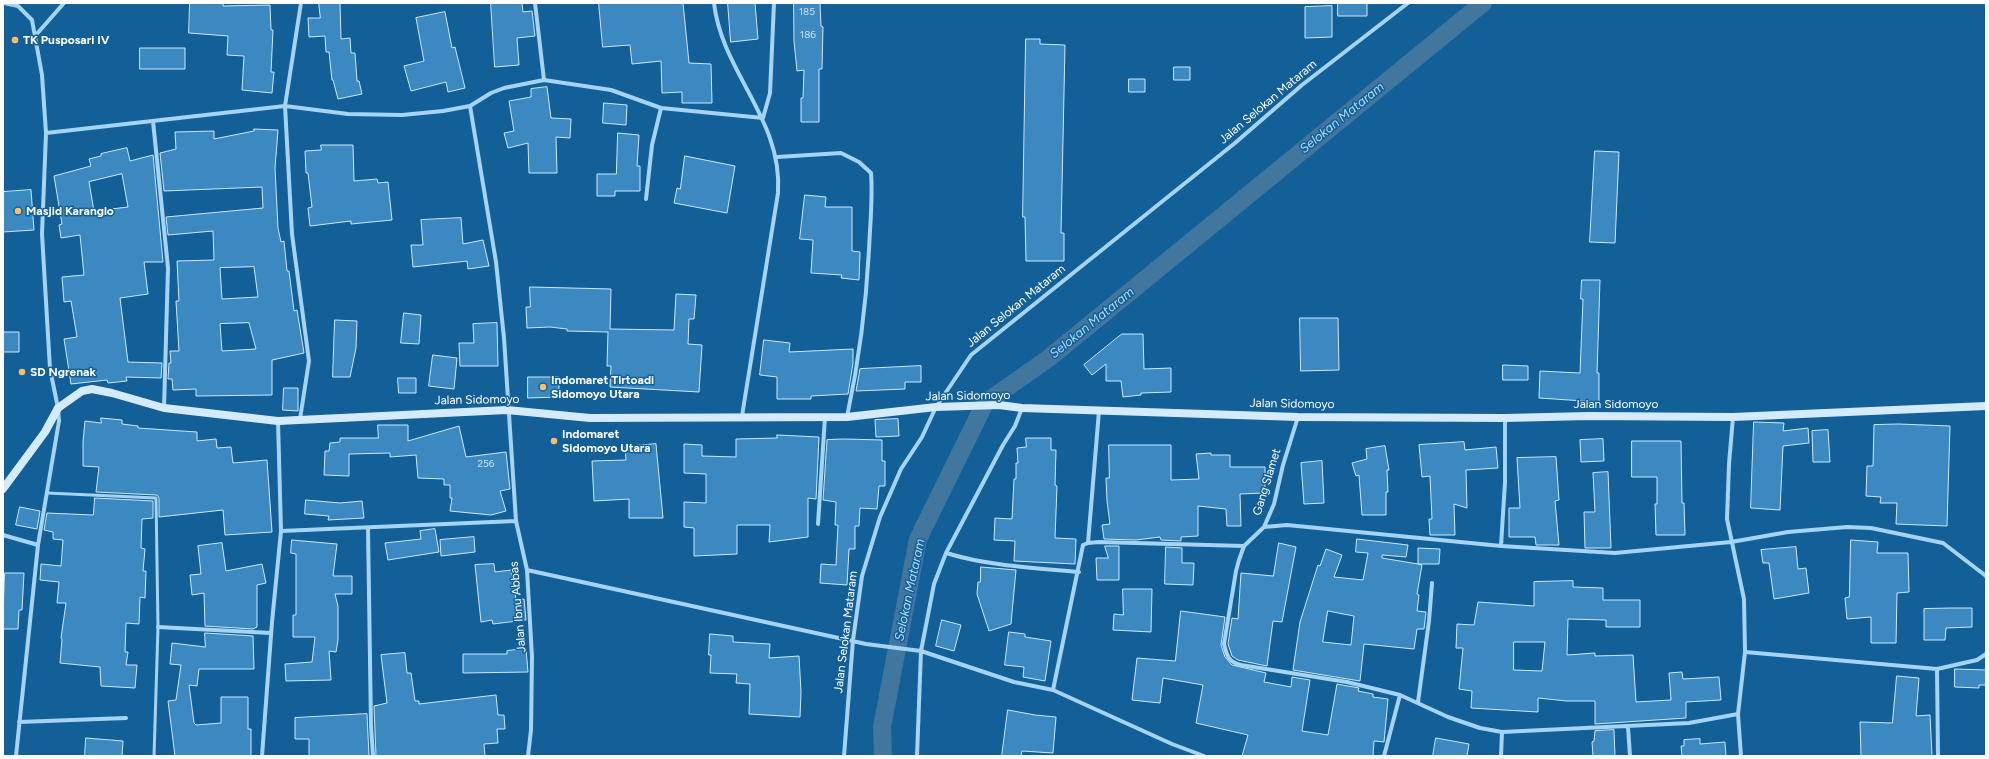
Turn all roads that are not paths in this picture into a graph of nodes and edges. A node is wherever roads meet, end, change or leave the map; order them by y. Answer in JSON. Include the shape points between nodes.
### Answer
{"nodes":[{"id":1,"x":4,"y":3,"type":"edge"},
{"id":2,"x":64,"y":3,"type":"edge"},
{"id":3,"x":301,"y":3,"type":"edge"},
{"id":4,"x":535,"y":3,"type":"edge"},
{"id":5,"x":714,"y":3,"type":"edge"},
{"id":6,"x":774,"y":3,"type":"edge"},
{"id":7,"x":1408,"y":3,"type":"edge"},
{"id":8,"x":35,"y":36,"type":"junction"},
{"id":9,"x":544,"y":80,"type":"junction"},
{"id":10,"x":285,"y":106,"type":"junction"},
{"id":11,"x":470,"y":106,"type":"junction"},
{"id":12,"x":661,"y":108,"type":"junction"},
{"id":13,"x":763,"y":118,"type":"junction"},
{"id":14,"x":153,"y":121,"type":"junction"},
{"id":15,"x":46,"y":133,"type":"junction"},
{"id":16,"x":777,"y":157,"type":"junction"},
{"id":17,"x":646,"y":199,"type":"dead end"},
{"id":18,"x":1986,"y":406,"type":"edge"},
{"id":19,"x":936,"y":407,"type":"junction"},
{"id":20,"x":58,"y":408,"type":"junction"},
{"id":21,"x":164,"y":408,"type":"junction"},
{"id":22,"x":1022,"y":408,"type":"junction"},
{"id":23,"x":507,"y":410,"type":"junction"},
{"id":24,"x":1099,"y":410,"type":"junction"},
{"id":25,"x":742,"y":416,"type":"junction"},
{"id":26,"x":825,"y":416,"type":"junction"},
{"id":27,"x":847,"y":416,"type":"junction"},
{"id":28,"x":1733,"y":416,"type":"junction"},
{"id":29,"x":1298,"y":417,"type":"junction"},
{"id":30,"x":1504,"y":418,"type":"junction"},
{"id":31,"x":300,"y":419,"type":"junction"},
{"id":32,"x":278,"y":421,"type":"junction"},
{"id":33,"x":3,"y":489,"type":"edge"},
{"id":34,"x":48,"y":494,"type":"junction"},
{"id":35,"x":516,"y":521,"type":"junction"},
{"id":36,"x":818,"y":524,"type":"dead end"},
{"id":37,"x":1264,"y":527,"type":"junction"},
{"id":38,"x":368,"y":528,"type":"junction"},
{"id":39,"x":281,"y":531,"type":"junction"},
{"id":40,"x":3,"y":536,"type":"edge"},
{"id":41,"x":1731,"y":542,"type":"junction"},
{"id":42,"x":1088,"y":543,"type":"junction"},
{"id":43,"x":38,"y":545,"type":"junction"},
{"id":44,"x":1244,"y":546,"type":"junction"},
{"id":45,"x":1501,"y":546,"type":"junction"},
{"id":46,"x":946,"y":553,"type":"junction"},
{"id":47,"x":527,"y":570,"type":"junction"},
{"id":48,"x":1079,"y":572,"type":"junction"},
{"id":49,"x":1986,"y":576,"type":"edge"},
{"id":50,"x":1432,"y":583,"type":"dead end"},
{"id":51,"x":158,"y":627,"type":"junction"},
{"id":52,"x":271,"y":633,"type":"junction"},
{"id":53,"x":853,"y":640,"type":"junction"},
{"id":54,"x":921,"y":651,"type":"junction"},
{"id":55,"x":1745,"y":652,"type":"junction"},
{"id":56,"x":1986,"y":654,"type":"edge"},
{"id":57,"x":1937,"y":669,"type":"junction"},
{"id":58,"x":1053,"y":690,"type":"junction"},
{"id":59,"x":1400,"y":695,"type":"junction"},
{"id":60,"x":1418,"y":702,"type":"junction"},
{"id":61,"x":1738,"y":714,"type":"junction"},
{"id":62,"x":126,"y":718,"type":"dead end"},
{"id":63,"x":19,"y":722,"type":"junction"},
{"id":64,"x":1628,"y":727,"type":"junction"},
{"id":65,"x":1502,"y":732,"type":"junction"},
{"id":66,"x":16,"y":756,"type":"edge"},
{"id":67,"x":154,"y":756,"type":"edge"},
{"id":68,"x":262,"y":756,"type":"edge"},
{"id":69,"x":373,"y":756,"type":"edge"},
{"id":70,"x":528,"y":756,"type":"edge"},
{"id":71,"x":844,"y":756,"type":"edge"},
{"id":72,"x":917,"y":756,"type":"edge"},
{"id":73,"x":1204,"y":756,"type":"edge"},
{"id":74,"x":1384,"y":756,"type":"edge"},
{"id":75,"x":1501,"y":756,"type":"edge"},
{"id":76,"x":1630,"y":756,"type":"edge"},
{"id":77,"x":1741,"y":756,"type":"edge"},
{"id":78,"x":1938,"y":756,"type":"edge"}],
"edges":[{"from":1,"to":8,"type":"street","via":[[18,6],[32,20]]},
{"from":2,"to":8,"type":"street"},
{"from":3,"to":10,"type":"street"},
{"from":4,"to":9,"type":"street"},
{"from":5,"to":13,"type":"street","via":[[725,47]]},
{"from":6,"to":13,"type":"street","via":[[770,93]]},
{"from":7,"to":19,"type":"street","name":"Jalan Selokan Mataram","via":[[1302,85],[1235,143],[971,355]]},
{"from":8,"to":15,"type":"street","via":[[42,75]]},
{"from":9,"to":11,"type":"street","via":[[504,88],[490,93]]},
{"from":9,"to":12,"type":"street","via":[[611,90]]},
{"from":10,"to":11,"type":"street","via":[[348,114],[402,115]]},
{"from":10,"to":14,"type":"street"},
{"from":10,"to":31,"type":"street","via":[[292,234],[309,361]]},
{"from":11,"to":23,"type":"street","name":"Jalan Ibnu Abbas","via":[[496,262],[504,338]]},
{"from":12,"to":13,"type":"street"},
{"from":12,"to":17,"type":"street","via":[[652,144]]},
{"from":13,"to":16,"type":"street"},
{"from":14,"to":15,"type":"street"},
{"from":14,"to":21,"type":"street","via":[[168,268]]},
{"from":15,"to":20,"type":"street","via":[[42,234],[50,369]]},
{"from":16,"to":25,"type":"street","via":[[778,193]]},
{"from":16,"to":27,"type":"street","via":[[841,153],[859,162],[871,173],[866,296],[857,368]]},
{"from":18,"to":28,"type":"main road","name":"Jalan Sidomoyo"},
{"from":19,"to":22,"type":"main road","name":"Jalan Sidomoyo","via":[[999,405]]},
{"from":19,"to":27,"type":"main road","name":"Jalan Sidomoyo"},
{"from":19,"to":53,"type":"street","name":"Jalan Selokan Mataram","via":[[922,437],[901,469],[880,517],[862,576]]},
{"from":20,"to":21,"type":"main road","name":"Jalan Sidomoyo","via":[[82,391],[92,389]]},
{"from":20,"to":33,"type":"main road","name":"Jalan Sidomoyo","via":[[45,432]]},
{"from":20,"to":34,"type":"street","via":[[58,433]]},
{"from":21,"to":32,"type":"main road","name":"Jalan Sidomoyo"},
{"from":22,"to":24,"type":"main road","name":"Jalan Sidomoyo"},
{"from":22,"to":46,"type":"street","via":[[1015,426]]},
{"from":23,"to":25,"type":"main road","name":"Jalan Sidomoyo","via":[[590,418]]},
{"from":23,"to":31,"type":"main road","name":"Jalan Sidomoyo"},
{"from":23,"to":35,"type":"street","name":"Jalan Ibnu Abbas"},
{"from":24,"to":29,"type":"main road","name":"Jalan Sidomoyo"},
{"from":24,"to":42,"type":"street"},
{"from":25,"to":26,"type":"main road","name":"Jalan Sidomoyo"},
{"from":26,"to":27,"type":"main road","name":"Jalan Sidomoyo"},
{"from":26,"to":36,"type":"street"},
{"from":28,"to":30,"type":"main road","name":"Jalan Sidomoyo"},
{"from":28,"to":41,"type":"street","via":[[1728,464],[1727,519]]},
{"from":29,"to":30,"type":"main road","name":"Jalan Sidomoyo"},
{"from":29,"to":37,"type":"street","name":"Gang Slamet","via":[[1274,504]]},
{"from":30,"to":45,"type":"street","via":[[1505,482]]},
{"from":31,"to":32,"type":"main road","name":"Jalan Sidomoyo"},
{"from":32,"to":39,"type":"street"},
{"from":34,"to":43,"type":"street"},
{"from":34,"to":51,"type":"lane","via":[[156,498]]},
{"from":35,"to":38,"type":"street"},
{"from":35,"to":47,"type":"street","name":"Jalan Ibnu Abbas"},
{"from":37,"to":44,"type":"street","name":"Gang Slamet"},
{"from":37,"to":45,"type":"street","via":[[1287,526]]},
{"from":38,"to":39,"type":"street"},
{"from":38,"to":69,"type":"street"},
{"from":39,"to":52,"type":"street"},
{"from":40,"to":43,"type":"street"},
{"from":41,"to":45,"type":"street","via":[[1615,553]]},
{"from":41,"to":49,"type":"street","via":[[1788,532],[1847,527],[1871,528],[1943,543]]},
{"from":41,"to":55,"type":"street","via":[[1744,599]]},
{"from":42,"to":44,"type":"street"},
{"from":42,"to":48,"type":"street","via":[[1081,548]]},
{"from":43,"to":63,"type":"street"},
{"from":44,"to":59,"type":"street","via":[[1236,571],[1224,644],[1226,656],[1232,662],[1347,682]]},
{"from":46,"to":48,"type":"street","via":[[970,561]]},
{"from":46,"to":54,"type":"street","via":[[934,584]]},
{"from":47,"to":53,"type":"street"},
{"from":47,"to":70,"type":"street","name":"Jalan Ibnu Abbas","via":[[532,657]]},
{"from":48,"to":58,"type":"street"},
{"from":50,"to":60,"type":"street"},
{"from":51,"to":52,"type":"street"},
{"from":51,"to":67,"type":"lane"},
{"from":52,"to":68,"type":"street"},
{"from":53,"to":54,"type":"street"},
{"from":53,"to":71,"type":"street","name":"Jalan Selokan Mataram"},
{"from":54,"to":58,"type":"street","via":[[1014,682]]},
{"from":54,"to":72,"type":"street"},
{"from":55,"to":57,"type":"street"},
{"from":55,"to":61,"type":"street"},
{"from":56,"to":57,"type":"street","via":[[1978,660]]},
{"from":57,"to":78,"type":"street"},
{"from":58,"to":73,"type":"street"},
{"from":59,"to":60,"type":"street"},
{"from":59,"to":74,"type":"street"},
{"from":60,"to":65,"type":"street","via":[[1448,718]]},
{"from":61,"to":64,"type":"street","via":[[1689,723]]},
{"from":61,"to":77,"type":"street"},
{"from":62,"to":63,"type":"street"},
{"from":63,"to":66,"type":"street"},
{"from":64,"to":65,"type":"street"},
{"from":64,"to":76,"type":"street"},
{"from":65,"to":75,"type":"street"}]}
